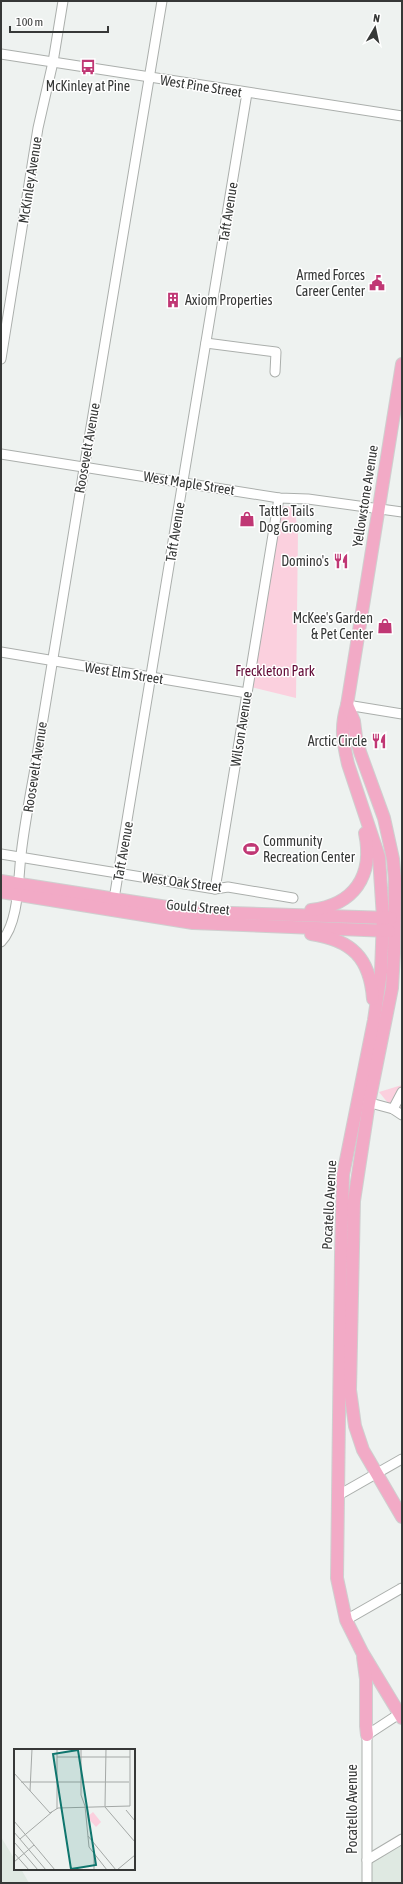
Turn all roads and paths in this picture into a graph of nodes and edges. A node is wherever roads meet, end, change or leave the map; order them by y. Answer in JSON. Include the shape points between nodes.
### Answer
{"nodes":[{"id":1,"x":63,"y":1,"type":"edge"},
{"id":2,"x":162,"y":1,"type":"edge"},
{"id":3,"x":1,"y":54,"type":"edge"},
{"id":4,"x":53,"y":62,"type":"junction"},
{"id":5,"x":150,"y":78,"type":"junction"},
{"id":6,"x":247,"y":93,"type":"junction"},
{"id":7,"x":402,"y":116,"type":"edge"},
{"id":8,"x":4,"y":321,"type":"edge"},
{"id":9,"x":206,"y":344,"type":"junction"},
{"id":10,"x":1,"y":359,"type":"edge"},
{"id":11,"x":402,"y":364,"type":"edge"},
{"id":12,"x":275,"y":372,"type":"dead end"},
{"id":13,"x":1,"y":454,"type":"edge"},
{"id":14,"x":83,"y":467,"type":"junction"},
{"id":15,"x":183,"y":482,"type":"junction"},
{"id":16,"x":279,"y":498,"type":"junction"},
{"id":17,"x":378,"y":508,"type":"junction"},
{"id":18,"x":402,"y":512,"type":"edge"},
{"id":19,"x":1,"y":652,"type":"edge"},
{"id":20,"x":52,"y":661,"type":"junction"},
{"id":21,"x":151,"y":677,"type":"junction"},
{"id":22,"x":247,"y":693,"type":"junction"},
{"id":23,"x":347,"y":705,"type":"junction"},
{"id":24,"x":402,"y":714,"type":"edge"},
{"id":25,"x":361,"y":804,"type":"junction"},
{"id":26,"x":1,"y":854,"type":"edge"},
{"id":27,"x":20,"y":857,"type":"junction"},
{"id":28,"x":119,"y":873,"type":"junction"},
{"id":29,"x":1,"y":881,"type":"edge"},
{"id":30,"x":215,"y":888,"type":"junction"},
{"id":31,"x":18,"y":890,"type":"junction"},
{"id":32,"x":1,"y":892,"type":"edge"},
{"id":33,"x":293,"y":898,"type":"dead end"},
{"id":34,"x":114,"y":900,"type":"junction"},
{"id":35,"x":258,"y":914,"type":"junction"},
{"id":36,"x":393,"y":919,"type":"edge"},
{"id":37,"x":279,"y":927,"type":"junction"},
{"id":38,"x":393,"y":931,"type":"edge"},
{"id":39,"x":1,"y":942,"type":"edge"},
{"id":40,"x":374,"y":1020,"type":"junction"},
{"id":41,"x":402,"y":1092,"type":"edge"},
{"id":42,"x":363,"y":1101,"type":"junction"},
{"id":43,"x":393,"y":1109,"type":"junction"},
{"id":44,"x":402,"y":1115,"type":"edge"},
{"id":45,"x":402,"y":1459,"type":"edge"},
{"id":46,"x":376,"y":1474,"type":"junction"},
{"id":47,"x":338,"y":1496,"type":"junction"},
{"id":48,"x":402,"y":1517,"type":"edge"},
{"id":49,"x":402,"y":1588,"type":"edge"},
{"id":50,"x":346,"y":1620,"type":"junction"},
{"id":51,"x":362,"y":1652,"type":"junction"},
{"id":52,"x":401,"y":1714,"type":"edge"},
{"id":53,"x":368,"y":1734,"type":"junction"},
{"id":54,"x":402,"y":1839,"type":"edge"},
{"id":55,"x":367,"y":1860,"type":"junction"},
{"id":56,"x":367,"y":1883,"type":"edge"}],
"edges":[{"from":1,"to":4,"type":"street","name":"McKinley Avenue"},
{"from":2,"to":5,"type":"street","name":"Roosevelt Avenue"},
{"from":3,"to":4,"type":"street","name":"West Pine Street"},
{"from":4,"to":5,"type":"street","name":"West Pine Street"},
{"from":4,"to":8,"type":"street","name":"McKinley Avenue","via":[[38,128]]},
{"from":5,"to":6,"type":"street","name":"West Pine Street"},
{"from":5,"to":14,"type":"street","name":"Roosevelt Avenue"},
{"from":6,"to":7,"type":"street","name":"West Pine Street"},
{"from":6,"to":9,"type":"street","name":"Taft Avenue"},
{"from":8,"to":10,"type":"street","name":"McKinley Avenue"},
{"from":9,"to":12,"type":"street","via":[[276,352]]},
{"from":9,"to":15,"type":"street","name":"Taft Avenue"},
{"from":11,"to":17,"type":"main road","name":"Yellowstone Avenue"},
{"from":13,"to":14,"type":"street","name":"West Maple Street"},
{"from":14,"to":15,"type":"street","name":"West Maple Street"},
{"from":14,"to":20,"type":"street","name":"Roosevelt Avenue"},
{"from":15,"to":16,"type":"street","name":"West Maple Street"},
{"from":15,"to":21,"type":"street","name":"Taft Avenue"},
{"from":16,"to":17,"type":"street","name":"West Maple Street"},
{"from":16,"to":22,"type":"street","name":"Wilson Avenue"},
{"from":17,"to":18,"type":"street","name":"West Maple Street"},
{"from":17,"to":23,"type":"main road","name":"Yellowstone Avenue"},
{"from":19,"to":20,"type":"street","name":"West Elm Street"},
{"from":20,"to":21,"type":"street","name":"West Elm Street"},
{"from":20,"to":27,"type":"street","name":"Roosevelt Avenue"},
{"from":21,"to":22,"type":"street","name":"West Elm Street"},
{"from":21,"to":28,"type":"street","name":"Taft Avenue"},
{"from":22,"to":30,"type":"street","name":"Wilson Avenue"},
{"from":23,"to":24,"type":"street"},
{"from":23,"to":25,"type":"main road","name":"Yellowstone Avenue","via":[[342,722],[344,750]]},
{"from":23,"to":36,"type":"main road","via":[[354,721],[360,752],[390,837],[395,880]]},
{"from":25,"to":35,"type":"main road","via":[[368,855],[365,872],[352,893],[340,902],[321,908]]},
{"from":25,"to":36,"type":"main road","name":"Yellowstone Avenue","via":[[379,857],[382,880]]},
{"from":26,"to":27,"type":"street","name":"West Oak Street"},
{"from":27,"to":28,"type":"street","name":"West Oak Street"},
{"from":27,"to":31,"type":"street","name":"Roosevelt Avenue"},
{"from":28,"to":30,"type":"street","name":"West Oak Street"},
{"from":28,"to":34,"type":"street","name":"Taft Avenue"},
{"from":29,"to":31,"type":"main road","name":"Gould Street"},
{"from":30,"to":33,"type":"street","name":"West Oak Street","via":[[228,887]]},
{"from":31,"to":32,"type":"main road","name":"Gould Street"},
{"from":31,"to":34,"type":"main road","name":"Gould Street"},
{"from":31,"to":37,"type":"main road","name":"Gould Street","via":[[178,921]]},
{"from":31,"to":39,"type":"street","name":"Roosevelt Avenue","via":[[14,915]]},
{"from":34,"to":35,"type":"main road","name":"Gould Street","via":[[199,912]]},
{"from":35,"to":36,"type":"main road","name":"Gould Street"},
{"from":36,"to":38,"type":"main road","name":"Pocatello Avenue"},
{"from":37,"to":38,"type":"main road","name":"Gould Street"},
{"from":37,"to":40,"type":"main road","via":[[335,940],[357,954],[364,962],[371,980]]},
{"from":38,"to":40,"type":"main road","name":"Pocatello Avenue","via":[[381,972]]},
{"from":38,"to":42,"type":"main road","name":"Pocatello Avenue","via":[[392,988]]},
{"from":40,"to":42,"type":"main road","name":"Pocatello Avenue"},
{"from":41,"to":43,"type":"street"},
{"from":42,"to":43,"type":"street"},
{"from":42,"to":46,"type":"main road","name":"Pocatello Avenue","via":[[354,1201],[350,1390],[355,1426],[363,1450]]},
{"from":42,"to":47,"type":"main road","name":"Pocatello Avenue","via":[[345,1163],[342,1200]]},
{"from":43,"to":44,"type":"street"},
{"from":45,"to":46,"type":"street"},
{"from":46,"to":47,"type":"street"},
{"from":46,"to":48,"type":"main road","name":"Pocatello Avenue"},
{"from":47,"to":50,"type":"main road","name":"Pocatello Avenue","via":[[337,1578]]},
{"from":49,"to":50,"type":"street"},
{"from":50,"to":51,"type":"main road","name":"Pocatello Avenue"},
{"from":51,"to":52,"type":"main road"},
{"from":51,"to":53,"type":"main road","via":[[366,1679]]},
{"from":52,"to":53,"type":"street"},
{"from":53,"to":55,"type":"street","name":"Pocatello Avenue"},
{"from":54,"to":55,"type":"street"},
{"from":55,"to":56,"type":"street","name":"Pocatello Avenue"}]}
